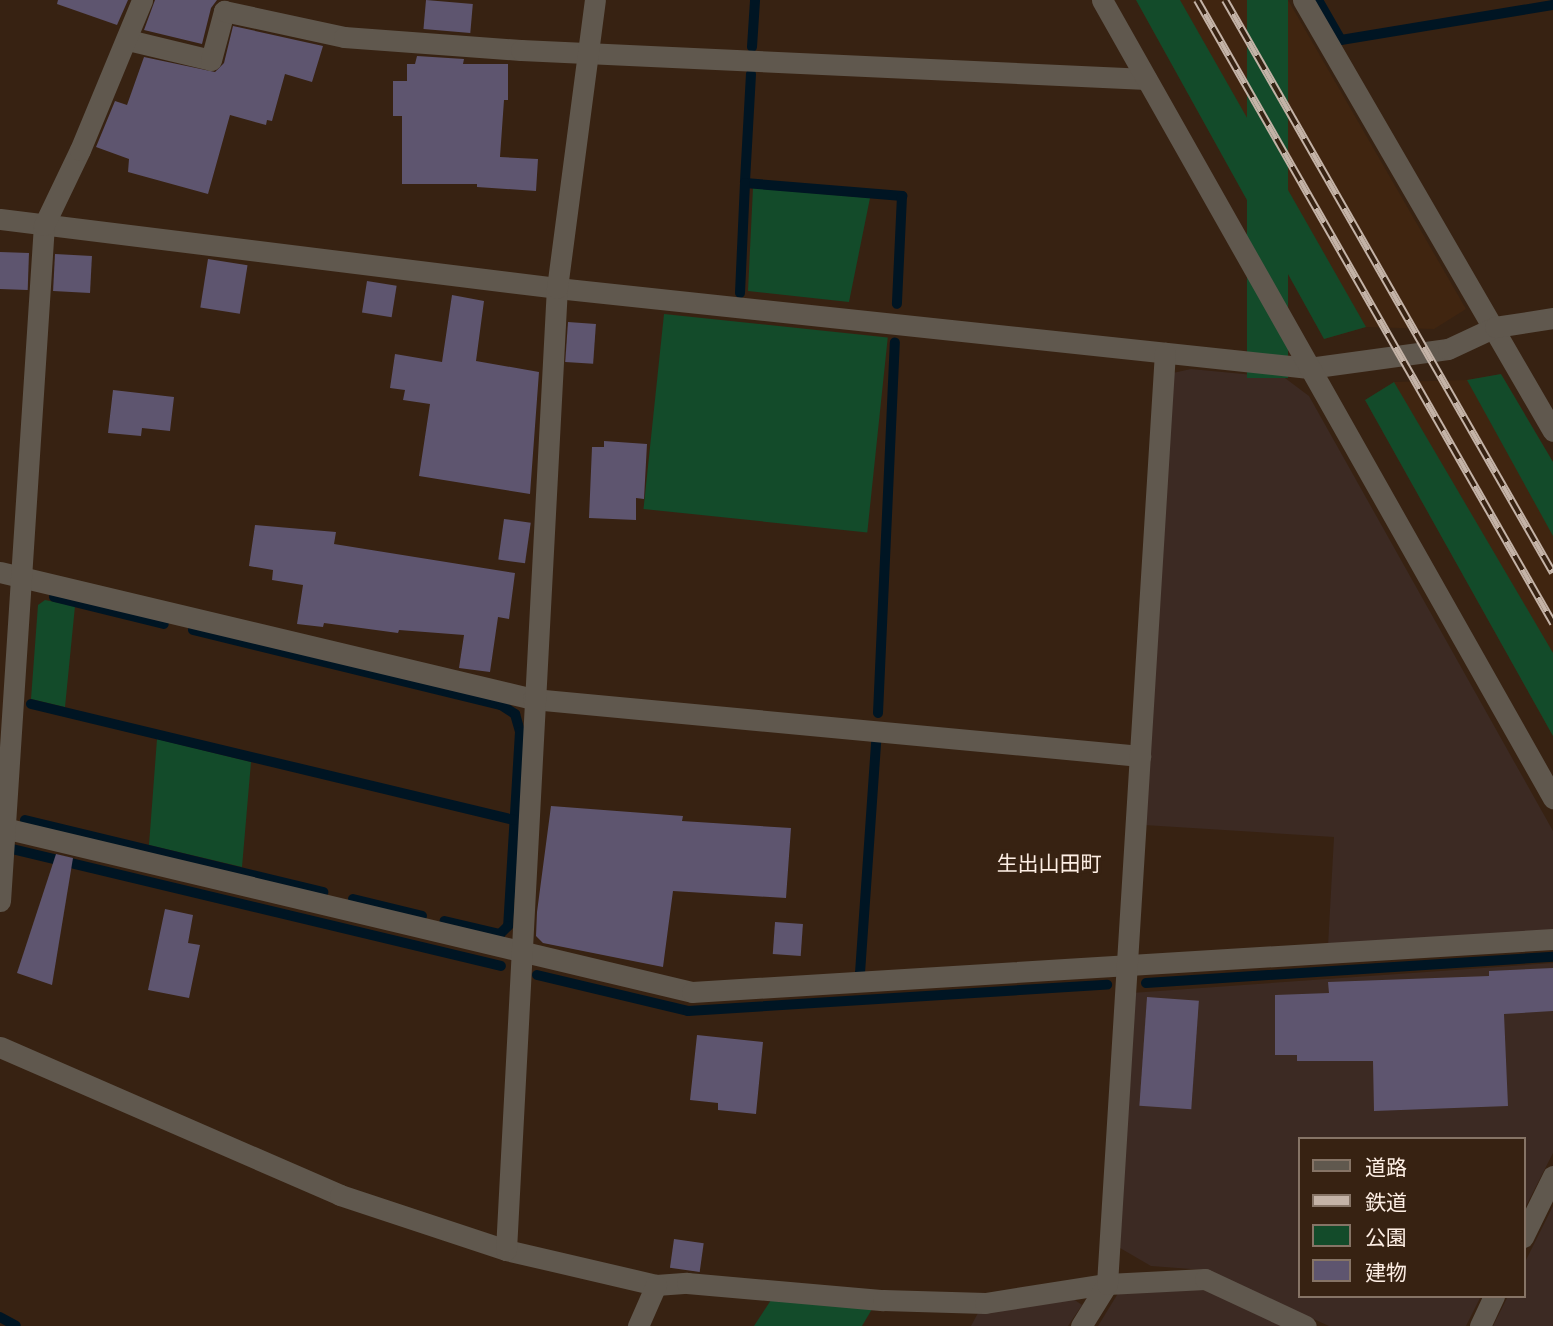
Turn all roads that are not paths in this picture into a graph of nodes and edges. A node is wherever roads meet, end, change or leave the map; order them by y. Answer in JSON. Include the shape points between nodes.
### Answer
{"nodes":[{"id":1,"x":142,"y":0,"type":"edge"},
{"id":2,"x":595,"y":0,"type":"edge"},
{"id":3,"x":1102,"y":0,"type":"edge"},
{"id":4,"x":1303,"y":0,"type":"edge"},
{"id":5,"x":128,"y":40,"type":"junction"},
{"id":6,"x":588,"y":54,"type":"junction"},
{"id":7,"x":1146,"y":79,"type":"junction"},
{"id":8,"x":0,"y":219,"type":"edge"},
{"id":9,"x":44,"y":225,"type":"junction"},
{"id":10,"x":556,"y":289,"type":"junction"},
{"id":11,"x":1553,"y":318,"type":"edge"},
{"id":12,"x":1495,"y":327,"type":"junction"},
{"id":13,"x":1165,"y":353,"type":"junction"},
{"id":14,"x":1309,"y":368,"type":"junction"},
{"id":15,"x":1553,"y":431,"type":"edge"},
{"id":16,"x":0,"y":572,"type":"edge"},
{"id":17,"x":21,"y":577,"type":"junction"},
{"id":18,"x":533,"y":699,"type":"junction"},
{"id":19,"x":1140,"y":756,"type":"junction"},
{"id":20,"x":1553,"y":798,"type":"edge"},
{"id":21,"x":3,"y":837,"type":"edge"},
{"id":22,"x":0,"y":901,"type":"edge"},
{"id":23,"x":1553,"y":939,"type":"edge"},
{"id":24,"x":521,"y":950,"type":"junction"},
{"id":25,"x":1127,"y":967,"type":"junction"},
{"id":26,"x":0,"y":1047,"type":"edge"},
{"id":27,"x":1553,"y":1176,"type":"edge"},
{"id":28,"x":1525,"y":1233,"type":"edge"},
{"id":29,"x":506,"y":1250,"type":"junction"},
{"id":30,"x":1107,"y":1284,"type":"junction"},
{"id":31,"x":656,"y":1285,"type":"junction"},
{"id":32,"x":1493,"y":1298,"type":"edge"},
{"id":33,"x":638,"y":1326,"type":"edge"},
{"id":34,"x":1082,"y":1326,"type":"edge"},
{"id":35,"x":1307,"y":1326,"type":"edge"},
{"id":36,"x":1480,"y":1326,"type":"edge"}],
"edges":[{"from":1,"to":5,"type":"street"},
{"from":2,"to":6,"type":"street"},
{"from":3,"to":7,"type":"street"},
{"from":4,"to":12,"type":"street"},
{"from":5,"to":6,"type":"street","via":[[211,60],[223,11],[344,37]]},
{"from":5,"to":9,"type":"street"},
{"from":6,"to":7,"type":"street"},
{"from":6,"to":10,"type":"street"},
{"from":7,"to":14,"type":"street"},
{"from":8,"to":9,"type":"street"},
{"from":9,"to":10,"type":"street"},
{"from":9,"to":17,"type":"street"},
{"from":10,"to":13,"type":"street"},
{"from":10,"to":18,"type":"street"},
{"from":11,"to":12,"type":"street"},
{"from":12,"to":14,"type":"street","via":[[1448,349]]},
{"from":12,"to":15,"type":"street"},
{"from":13,"to":14,"type":"street"},
{"from":13,"to":19,"type":"street"},
{"from":14,"to":20,"type":"street"},
{"from":16,"to":17,"type":"street"},
{"from":17,"to":18,"type":"street"},
{"from":17,"to":21,"type":"street"},
{"from":18,"to":19,"type":"street"},
{"from":18,"to":24,"type":"street"},
{"from":19,"to":25,"type":"street"},
{"from":21,"to":22,"type":"street"},
{"from":21,"to":24,"type":"street"},
{"from":23,"to":25,"type":"street"},
{"from":24,"to":25,"type":"street","via":[[692,992]]},
{"from":24,"to":29,"type":"street"},
{"from":25,"to":30,"type":"street"},
{"from":26,"to":29,"type":"street","via":[[340,1195]]},
{"from":27,"to":28,"type":"street"},
{"from":29,"to":31,"type":"street"},
{"from":30,"to":31,"type":"street","via":[[985,1303],[883,1300],[687,1283]]},
{"from":30,"to":34,"type":"street"},
{"from":30,"to":35,"type":"street","via":[[1205,1279]]},
{"from":31,"to":33,"type":"street"},
{"from":32,"to":36,"type":"street"}]}
